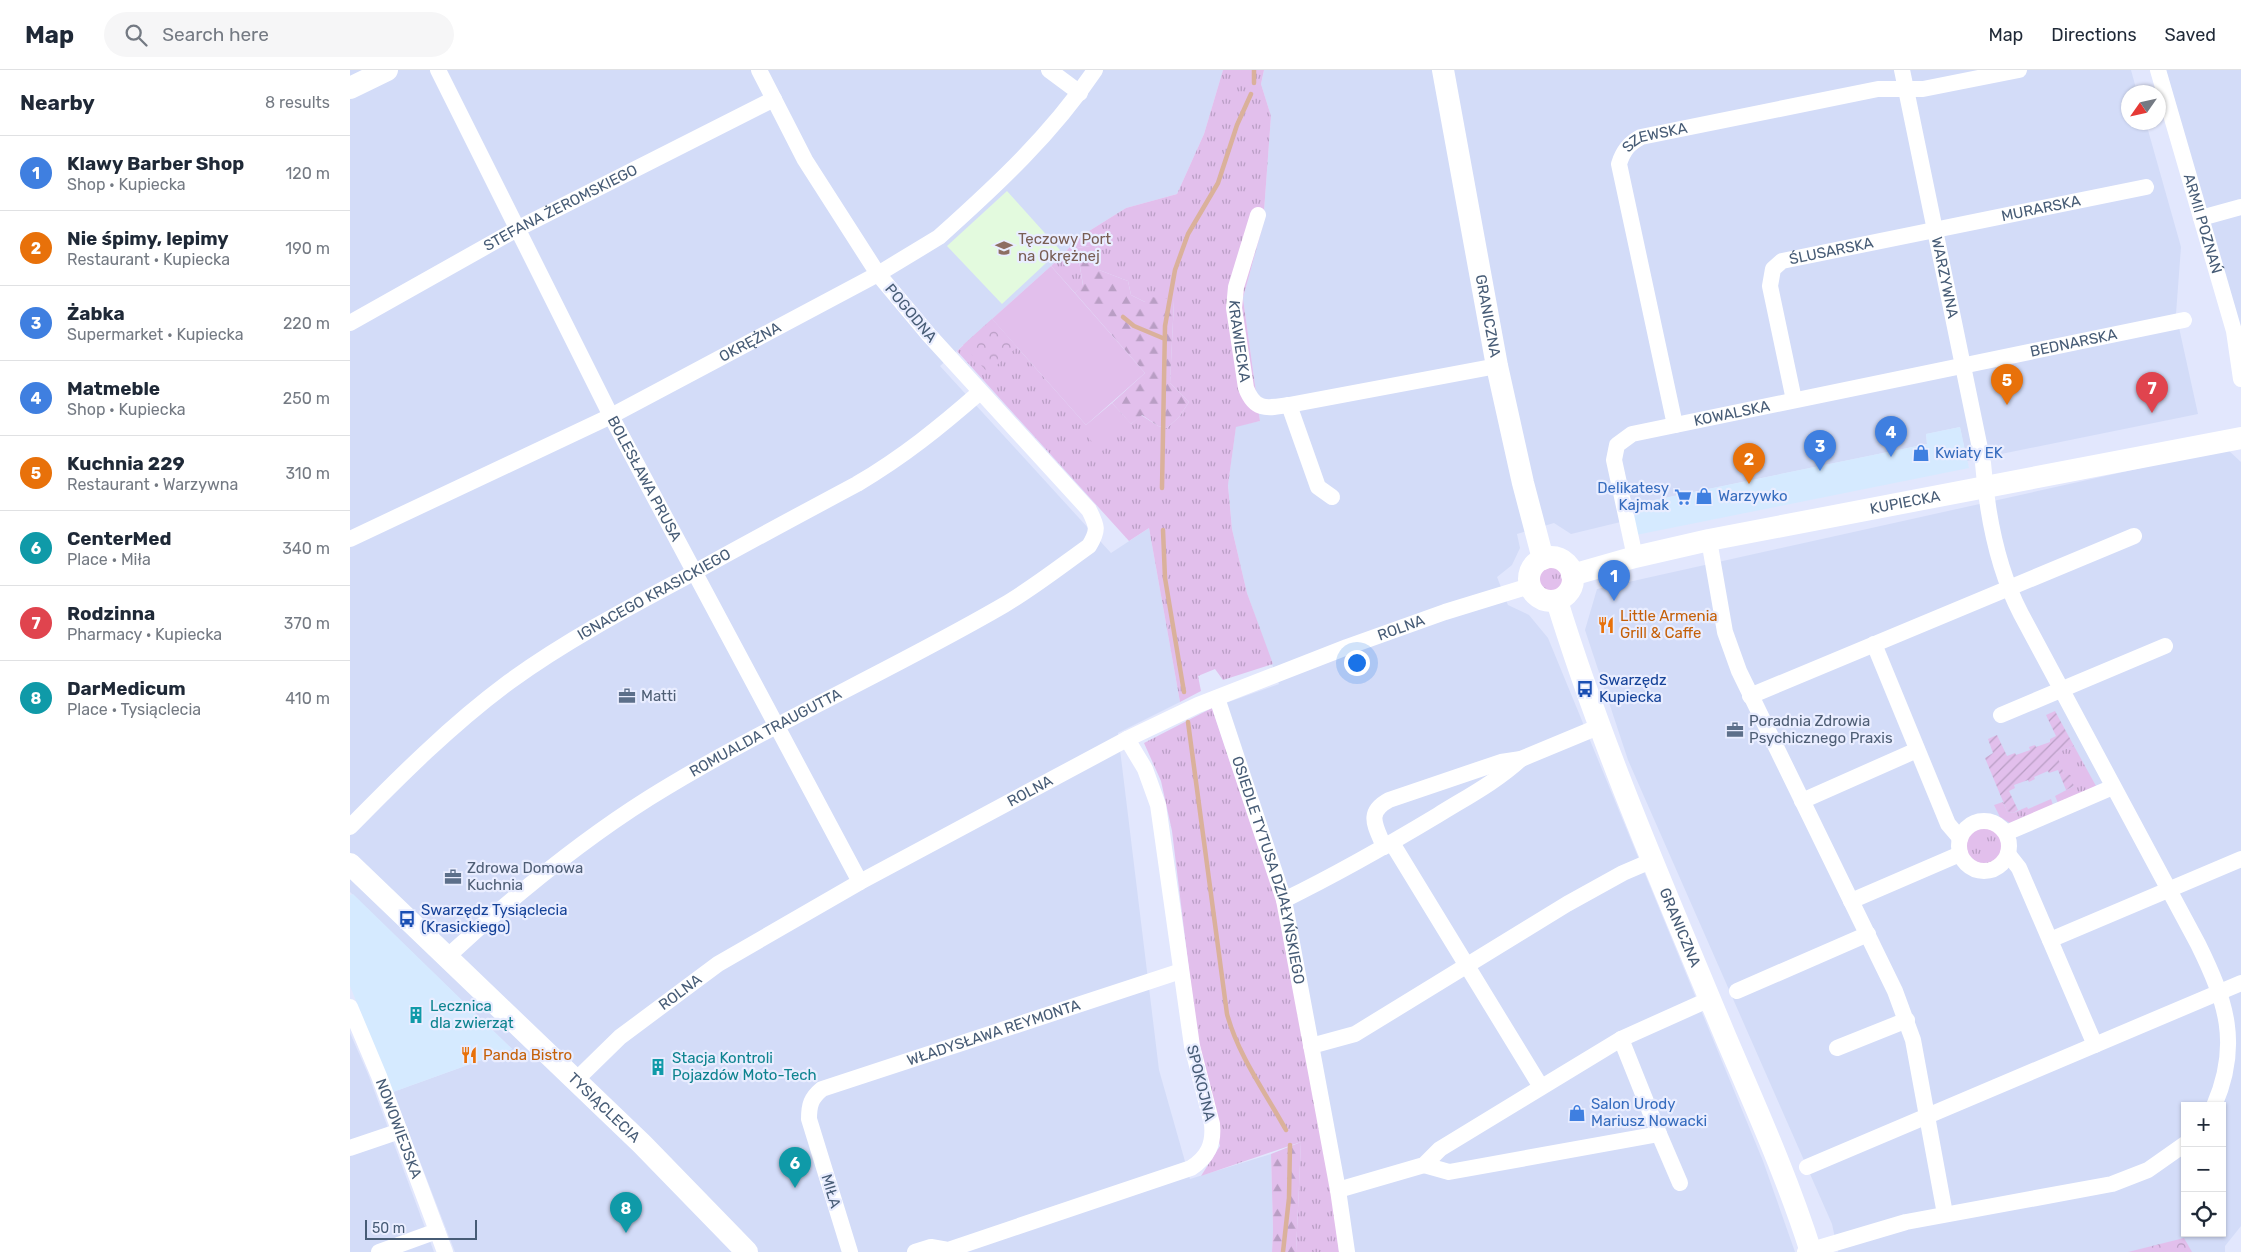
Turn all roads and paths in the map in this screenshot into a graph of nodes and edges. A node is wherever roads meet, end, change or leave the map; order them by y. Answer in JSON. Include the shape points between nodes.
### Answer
{"nodes":[{"id":1,"x":387,"y":70,"type":"edge"},
{"id":2,"x":438,"y":70,"type":"edge"},
{"id":3,"x":759,"y":70,"type":"edge"},
{"id":4,"x":1050,"y":70,"type":"edge"},
{"id":5,"x":1095,"y":70,"type":"edge"},
{"id":6,"x":1443,"y":70,"type":"edge"},
{"id":7,"x":1902,"y":70,"type":"edge"},
{"id":8,"x":2019,"y":70,"type":"edge"},
{"id":9,"x":2158,"y":70,"type":"edge"},
{"id":10,"x":350,"y":88,"type":"edge"},
{"id":11,"x":1906,"y":89,"type":"junction"},
{"id":12,"x":1080,"y":93,"type":"junction"},
{"id":13,"x":774,"y":99,"type":"junction"},
{"id":14,"x":2146,"y":187,"type":"dead end"},
{"id":15,"x":2241,"y":207,"type":"edge"},
{"id":16,"x":1258,"y":215,"type":"dead end"},
{"id":17,"x":2201,"y":218,"type":"junction"},
{"id":18,"x":517,"y":229,"type":"junction"},
{"id":19,"x":1934,"y":229,"type":"junction"},
{"id":20,"x":878,"y":274,"type":"junction"},
{"id":21,"x":2184,"y":320,"type":"dead end"},
{"id":22,"x":350,"y":323,"type":"edge"},
{"id":23,"x":2237,"y":330,"type":"edge"},
{"id":24,"x":1963,"y":365,"type":"junction"},
{"id":25,"x":1497,"y":366,"type":"junction"},
{"id":26,"x":2241,"y":379,"type":"edge"},
{"id":27,"x":980,"y":392,"type":"junction"},
{"id":28,"x":1794,"y":400,"type":"junction"},
{"id":29,"x":1289,"y":405,"type":"junction"},
{"id":30,"x":611,"y":416,"type":"junction"},
{"id":31,"x":1675,"y":425,"type":"junction"},
{"id":32,"x":2241,"y":438,"type":"edge"},
{"id":33,"x":1985,"y":486,"type":"junction"},
{"id":34,"x":1332,"y":497,"type":"dead end"},
{"id":35,"x":1097,"y":530,"type":"joint"},
{"id":36,"x":2134,"y":536,"type":"dead end"},
{"id":37,"x":350,"y":539,"type":"edge"},
{"id":38,"x":1709,"y":540,"type":"junction"},
{"id":39,"x":1635,"y":557,"type":"junction"},
{"id":40,"x":1543,"y":559,"type":"junction"},
{"id":41,"x":694,"y":572,"type":"junction"},
{"id":42,"x":1572,"y":574,"type":"junction"},
{"id":43,"x":1530,"y":586,"type":"junction"},
{"id":44,"x":2009,"y":588,"type":"junction"},
{"id":45,"x":1557,"y":601,"type":"junction"},
{"id":46,"x":1874,"y":644,"type":"junction"},
{"id":47,"x":2165,"y":646,"type":"dead end"},
{"id":48,"x":2061,"y":691,"type":"junction"},
{"id":49,"x":1750,"y":696,"type":"junction"},
{"id":50,"x":1217,"y":698,"type":"junction"},
{"id":51,"x":2001,"y":715,"type":"dead end"},
{"id":52,"x":778,"y":726,"type":"junction"},
{"id":53,"x":1598,"y":727,"type":"junction"},
{"id":54,"x":1127,"y":739,"type":"junction"},
{"id":55,"x":1918,"y":750,"type":"junction"},
{"id":56,"x":1520,"y":759,"type":"junction"},
{"id":57,"x":2113,"y":787,"type":"junction"},
{"id":58,"x":1802,"y":801,"type":"junction"},
{"id":59,"x":350,"y":828,"type":"edge"},
{"id":60,"x":2006,"y":833,"type":"junction"},
{"id":61,"x":1388,"y":845,"type":"junction"},
{"id":62,"x":1960,"y":846,"type":"junction"},
{"id":63,"x":2008,"y":854,"type":"junction"},
{"id":64,"x":2241,"y":859,"type":"edge"},
{"id":65,"x":1651,"y":861,"type":"junction"},
{"id":66,"x":350,"y":864,"type":"edge"},
{"id":67,"x":860,"y":882,"type":"junction"},
{"id":68,"x":2169,"y":890,"type":"junction"},
{"id":69,"x":1284,"y":900,"type":"junction"},
{"id":70,"x":1852,"y":901,"type":"junction"},
{"id":71,"x":1868,"y":934,"type":"junction"},
{"id":72,"x":2050,"y":940,"type":"junction"},
{"id":73,"x":447,"y":958,"type":"junction"},
{"id":74,"x":1466,"y":965,"type":"junction"},
{"id":75,"x":1181,"y":971,"type":"junction"},
{"id":76,"x":2241,"y":983,"type":"edge"},
{"id":77,"x":1737,"y":991,"type":"dead end"},
{"id":78,"x":2220,"y":991,"type":"junction"},
{"id":79,"x":1710,"y":999,"type":"junction"},
{"id":80,"x":350,"y":1007,"type":"edge"},
{"id":81,"x":1907,"y":1020,"type":"junction"},
{"id":82,"x":1620,"y":1039,"type":"junction"},
{"id":83,"x":2095,"y":1045,"type":"junction"},
{"id":84,"x":1311,"y":1046,"type":"junction"},
{"id":85,"x":1837,"y":1048,"type":"dead end"},
{"id":86,"x":575,"y":1081,"type":"junction"},
{"id":87,"x":1541,"y":1087,"type":"junction"},
{"id":88,"x":810,"y":1101,"type":"joint"},
{"id":89,"x":2216,"y":1102,"type":"edge"},
{"id":90,"x":1927,"y":1115,"type":"junction"},
{"id":91,"x":400,"y":1131,"type":"junction"},
{"id":92,"x":1659,"y":1134,"type":"junction"},
{"id":93,"x":2181,"y":1147,"type":"edge"},
{"id":94,"x":350,"y":1148,"type":"edge"},
{"id":95,"x":1424,"y":1165,"type":"junction"},
{"id":96,"x":1807,"y":1167,"type":"dead end"},
{"id":97,"x":1680,"y":1183,"type":"dead end"},
{"id":98,"x":1338,"y":1190,"type":"junction"},
{"id":99,"x":1945,"y":1214,"type":"junction"},
{"id":100,"x":437,"y":1231,"type":"junction"},
{"id":101,"x":948,"y":1251,"type":"edge"},
{"id":102,"x":379,"y":1252,"type":"edge"},
{"id":103,"x":444,"y":1252,"type":"edge"},
{"id":104,"x":747,"y":1252,"type":"edge"},
{"id":105,"x":850,"y":1252,"type":"edge"},
{"id":106,"x":916,"y":1252,"type":"edge"},
{"id":107,"x":1347,"y":1252,"type":"edge"},
{"id":108,"x":1809,"y":1252,"type":"edge"}],
"edges":[{"from":1,"to":10,"type":"street"},
{"from":2,"to":18,"type":"street","name":"BOLESŁAWA PRUSA"},
{"from":3,"to":13,"type":"street","name":"POGODNA"},
{"from":4,"to":12,"type":"street"},
{"from":5,"to":12,"type":"street","name":"OKRĘŻNA"},
{"from":6,"to":25,"type":"street","name":"GRANICZNA"},
{"from":7,"to":11,"type":"street","name":"WARZYWNA"},
{"from":8,"to":11,"type":"street","name":"SZEWSKA","via":[[1923,89]]},
{"from":9,"to":17,"type":"street","name":"ARMII POZNAŃ"},
{"from":11,"to":19,"type":"street","name":"WARZYWNA"},
{"from":11,"to":31,"type":"street","name":"SZEWSKA","via":[[1878,89],[1641,137],[1624,150],[1619,164]]},
{"from":12,"to":20,"type":"street","name":"OKRĘŻNA","via":[[1012,171],[940,236]]},
{"from":13,"to":18,"type":"street","name":"STEFANA ŻEROMSKIEGO"},
{"from":13,"to":20,"type":"street","name":"POGODNA","via":[[804,160]]},
{"from":14,"to":19,"type":"street","name":"MURARSKA"},
{"from":15,"to":17,"type":"street"},
{"from":16,"to":29,"type":"street","name":"KRAWIECKA","via":[[1236,287],[1234,308],[1241,360],[1246,388],[1254,403],[1266,408]]},
{"from":17,"to":23,"type":"street","name":"ARMII POZNAŃ"},
{"from":18,"to":22,"type":"street","name":"STEFANA ŻEROMSKIEGO"},
{"from":18,"to":30,"type":"street","name":"BOLESŁAWA PRUSA"},
{"from":19,"to":24,"type":"street","name":"WARZYWNA"},
{"from":19,"to":28,"type":"street","name":"ŚLUSARSKA","via":[[1789,258],[1773,269],[1770,286]]},
{"from":20,"to":27,"type":"street","name":"POGODNA"},
{"from":20,"to":30,"type":"street","name":"OKRĘŻNA"},
{"from":21,"to":24,"type":"street","name":"BEDNARSKA"},
{"from":23,"to":26,"type":"street","name":"ARMII POZNAŃ"},
{"from":24,"to":28,"type":"street","name":"KOWALSKA"},
{"from":24,"to":33,"type":"street","name":"WARZYWNA"},
{"from":25,"to":29,"type":"street","name":"KRAWIECKA"},
{"from":25,"to":40,"type":"street","name":"GRANICZNA"},
{"from":27,"to":35,"type":"street","name":"POGODNA","via":[[1089,510]]},
{"from":27,"to":41,"type":"street","name":"IGNACEGO KRASICKIEGO","via":[[894,462]]},
{"from":28,"to":31,"type":"street","name":"KOWALSKA"},
{"from":29,"to":34,"type":"street","via":[[1318,486]]},
{"from":30,"to":37,"type":"street","name":"OKRĘŻNA"},
{"from":30,"to":41,"type":"street","name":"BOLESŁAWA PRUSA"},
{"from":31,"to":39,"type":"street","name":"KOWALSKA","via":[[1632,434],[1614,449]]},
{"from":32,"to":33,"type":"street","name":"KUPIECKA"},
{"from":33,"to":38,"type":"street","name":"KUPIECKA"},
{"from":33,"to":44,"type":"street","name":"WARZYWNA"},
{"from":35,"to":52,"type":"street","name":"ROMUALDA TRAUGUTTA","via":[[1089,546],[1005,604]]},
{"from":36,"to":44,"type":"street"},
{"from":38,"to":39,"type":"street","name":"KUPIECKA"},
{"from":38,"to":49,"type":"street","via":[[1725,632]]},
{"from":39,"to":42,"type":"street","name":"KUPIECKA"},
{"from":40,"to":42,"type":"street","via":[[1563,561]]},
{"from":40,"to":43,"type":"street","via":[[1532,569]]},
{"from":41,"to":52,"type":"street","name":"BOLESŁAWA PRUSA"},
{"from":41,"to":59,"type":"street","name":"IGNACEGO KRASICKIEGO","via":[[592,627],[508,683],[426,751]]},
{"from":42,"to":45,"type":"street","via":[[1569,592]]},
{"from":43,"to":45,"type":"street","via":[[1542,599]]},
{"from":43,"to":50,"type":"street","name":"ROLNA","via":[[1347,647]]},
{"from":44,"to":46,"type":"street"},
{"from":44,"to":48,"type":"street","name":"WARZYWNA"},
{"from":45,"to":53,"type":"street","name":"GRANICZNA"},
{"from":46,"to":49,"type":"street"},
{"from":46,"to":55,"type":"street"},
{"from":47,"to":48,"type":"street"},
{"from":48,"to":51,"type":"street"},
{"from":48,"to":57,"type":"street","name":"WARZYWNA"},
{"from":49,"to":58,"type":"street"},
{"from":50,"to":54,"type":"street","name":"ROLNA","via":[[1168,717]]},
{"from":50,"to":69,"type":"street","name":"OSIEDLE TYTUSA DZIAŁYŃSKIEGO"},
{"from":52,"to":67,"type":"street","name":"BOLESŁAWA PRUSA"},
{"from":52,"to":73,"type":"street","name":"ROMUALDA TRAUGUTTA","via":[[678,781],[607,826],[521,891]]},
{"from":53,"to":56,"type":"street"},
{"from":53,"to":65,"type":"street","name":"GRANICZNA"},
{"from":54,"to":67,"type":"street","name":"ROLNA"},
{"from":54,"to":75,"type":"street","name":"SPOKOJNA","via":[[1145,769],[1158,805]]},
{"from":55,"to":58,"type":"street"},
{"from":55,"to":62,"type":"street"},
{"from":56,"to":61,"type":"street","via":[[1504,775]]},
{"from":56,"to":61,"type":"street","via":[[1501,762],[1381,804],[1374,813],[1374,820]]},
{"from":57,"to":60,"type":"street"},
{"from":57,"to":68,"type":"street","name":"WARZYWNA"},
{"from":58,"to":70,"type":"street"},
{"from":60,"to":62,"type":"street","via":[[1999,825],[1984,820],[1969,825]]},
{"from":60,"to":63,"type":"street","via":[[2010,846]]},
{"from":61,"to":69,"type":"street"},
{"from":61,"to":74,"type":"street"},
{"from":62,"to":63,"type":"street","via":[[1969,867],[1984,871],[2000,866]]},
{"from":62,"to":70,"type":"street"},
{"from":63,"to":72,"type":"street","via":[[2019,868]]},
{"from":64,"to":68,"type":"street"},
{"from":65,"to":74,"type":"street","via":[[1623,873]]},
{"from":65,"to":79,"type":"street","name":"GRANICZNA"},
{"from":66,"to":73,"type":"street","name":"TYSIĄCLECIA"},
{"from":67,"to":86,"type":"street","name":"ROLNA","via":[[718,964],[620,1037]]},
{"from":68,"to":72,"type":"street"},
{"from":68,"to":78,"type":"street","name":"WARZYWNA"},
{"from":69,"to":84,"type":"street","name":"OSIEDLE TYTUSA DZIAŁYŃSKIEGO"},
{"from":70,"to":71,"type":"street"},
{"from":71,"to":77,"type":"street"},
{"from":71,"to":81,"type":"street"},
{"from":72,"to":83,"type":"street"},
{"from":73,"to":86,"type":"street","name":"TYSIĄCLECIA"},
{"from":74,"to":84,"type":"street","via":[[1355,1034]]},
{"from":74,"to":87,"type":"street"},
{"from":75,"to":88,"type":"street","name":"WŁADYSŁAWA REYMONTA","via":[[822,1089]]},
{"from":75,"to":101,"type":"street","name":"SPOKOJNA","via":[[1192,1046],[1212,1124],[1213,1135],[1207,1154],[1191,1168]]},
{"from":76,"to":78,"type":"street"},
{"from":78,"to":83,"type":"street"},
{"from":78,"to":89,"type":"street","name":"WARZYWNA","via":[[2227,1014],[2230,1050]]},
{"from":79,"to":82,"type":"street"},
{"from":79,"to":108,"type":"street","name":"GRANICZNA","via":[[1784,1175]]},
{"from":80,"to":91,"type":"street","name":"NOWOWIEJSKA"},
{"from":81,"to":85,"type":"street"},
{"from":81,"to":90,"type":"street"},
{"from":82,"to":87,"type":"street"},
{"from":82,"to":92,"type":"street"},
{"from":83,"to":90,"type":"street"},
{"from":84,"to":98,"type":"street","name":"OSIEDLE TYTUSA DZIAŁYŃSKIEGO"},
{"from":86,"to":104,"type":"street","name":"TYSIĄCLECIA"},
{"from":87,"to":95,"type":"street","via":[[1440,1149]]},
{"from":88,"to":105,"type":"street","name":"MIŁA","via":[[809,1119]]},
{"from":90,"to":96,"type":"street"},
{"from":90,"to":99,"type":"street"},
{"from":91,"to":94,"type":"street"},
{"from":91,"to":100,"type":"street","name":"NOWOWIEJSKA"},
{"from":92,"to":95,"type":"street","via":[[1449,1172]]},
{"from":92,"to":97,"type":"street"},
{"from":93,"to":99,"type":"street","via":[[2153,1168],[2121,1181]]},
{"from":95,"to":98,"type":"street"},
{"from":98,"to":107,"type":"street","name":"OSIEDLE TYTUSA DZIAŁYŃSKIEGO"},
{"from":99,"to":108,"type":"street","via":[[1892,1226]]},
{"from":100,"to":102,"type":"street"},
{"from":100,"to":103,"type":"street","name":"NOWOWIEJSKA"},
{"from":101,"to":106,"type":"street","name":"SPOKOJNA","via":[[932,1247]]}]}
